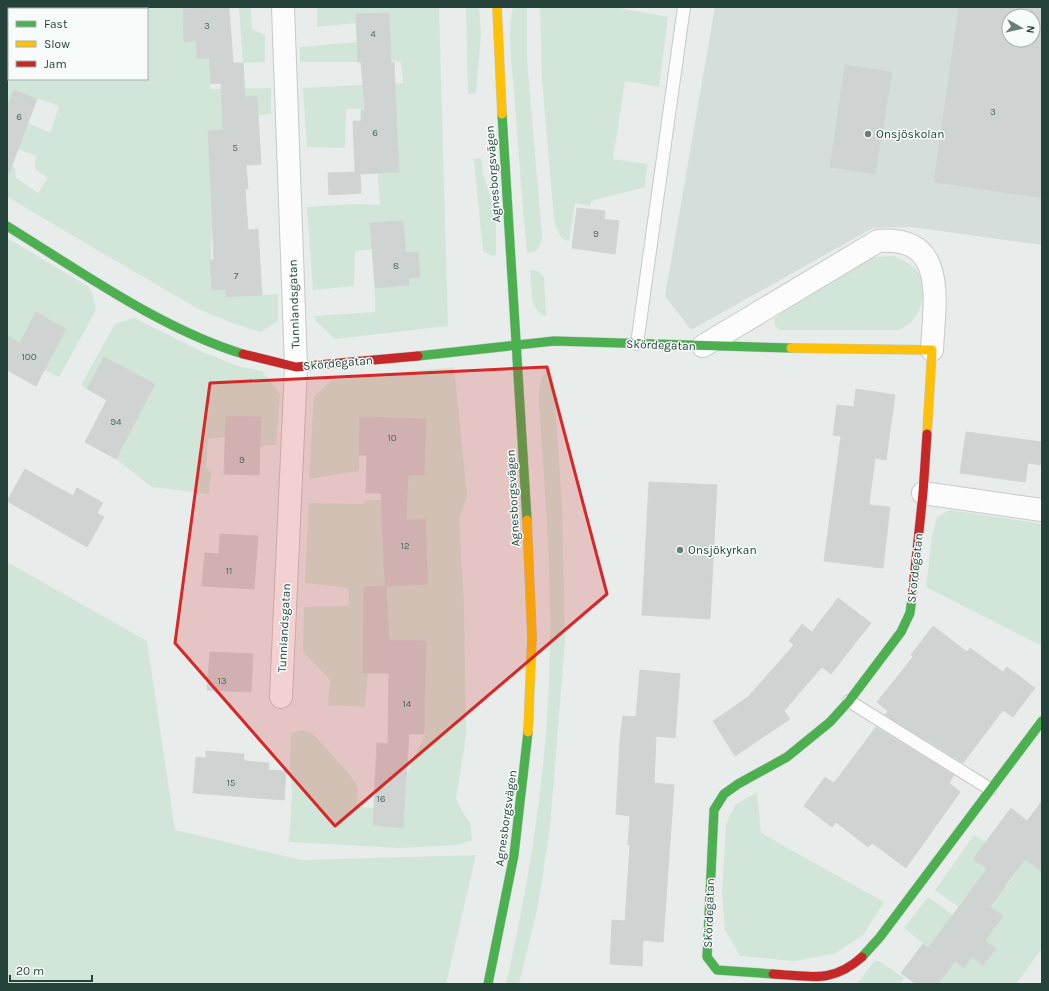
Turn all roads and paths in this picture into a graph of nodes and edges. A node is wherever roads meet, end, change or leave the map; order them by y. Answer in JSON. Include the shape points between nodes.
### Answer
{"nodes":[{"id":1,"x":283,"y":7,"type":"edge"},
{"id":2,"x":497,"y":7,"type":"edge"},
{"id":3,"x":684,"y":7,"type":"edge"},
{"id":4,"x":7,"y":226,"type":"edge"},
{"id":5,"x":637,"y":344,"type":"junction"},
{"id":6,"x":516,"y":345,"type":"junction"},
{"id":7,"x":703,"y":346,"type":"junction"},
{"id":8,"x":932,"y":350,"type":"junction"},
{"id":9,"x":296,"y":367,"type":"junction"},
{"id":10,"x":923,"y":493,"type":"junction"},
{"id":11,"x":1042,"y":510,"type":"edge"},
{"id":12,"x":281,"y":697,"type":"dead end"},
{"id":13,"x":849,"y":701,"type":"junction"},
{"id":14,"x":1042,"y":721,"type":"edge"},
{"id":15,"x":990,"y":789,"type":"junction"},
{"id":16,"x":488,"y":984,"type":"edge"}],
"edges":[{"from":1,"to":9,"type":"street","name":"Tunnlandsgatan"},
{"from":2,"to":6,"type":"street","name":"Agnesborgsvägen"},
{"from":3,"to":5,"type":"lane"},
{"from":4,"to":9,"type":"street","name":"Skördegatan","via":[[119,295],[177,326],[229,350]]},
{"from":5,"to":6,"type":"street","name":"Skördegatan","via":[[554,341]]},
{"from":5,"to":7,"type":"street","name":"Skördegatan"},
{"from":6,"to":9,"type":"street","name":"Skördegatan"},
{"from":6,"to":16,"type":"street","name":"Agnesborgsvägen","via":[[532,636],[529,717],[522,799],[510,880]]},
{"from":7,"to":8,"type":"street","name":"Skördegatan"},
{"from":7,"to":8,"type":"street","name":"Skördegatan","via":[[878,241],[895,240],[912,246],[928,261],[934,276]]},
{"from":8,"to":10,"type":"street","name":"Skördegatan"},
{"from":9,"to":12,"type":"street","name":"Tunnlandsgatan"},
{"from":10,"to":11,"type":"street"},
{"from":10,"to":13,"type":"street","name":"Skördegatan","via":[[910,613],[900,632]]},
{"from":13,"to":15,"type":"lane"},
{"from":13,"to":15,"type":"street","name":"Skördegatan","via":[[830,722],[787,757],[724,794],[714,810],[707,957],[717,970],[826,977],[839,974],[857,962],[880,937]]},
{"from":14,"to":15,"type":"street","name":"Skördegatan"}]}
